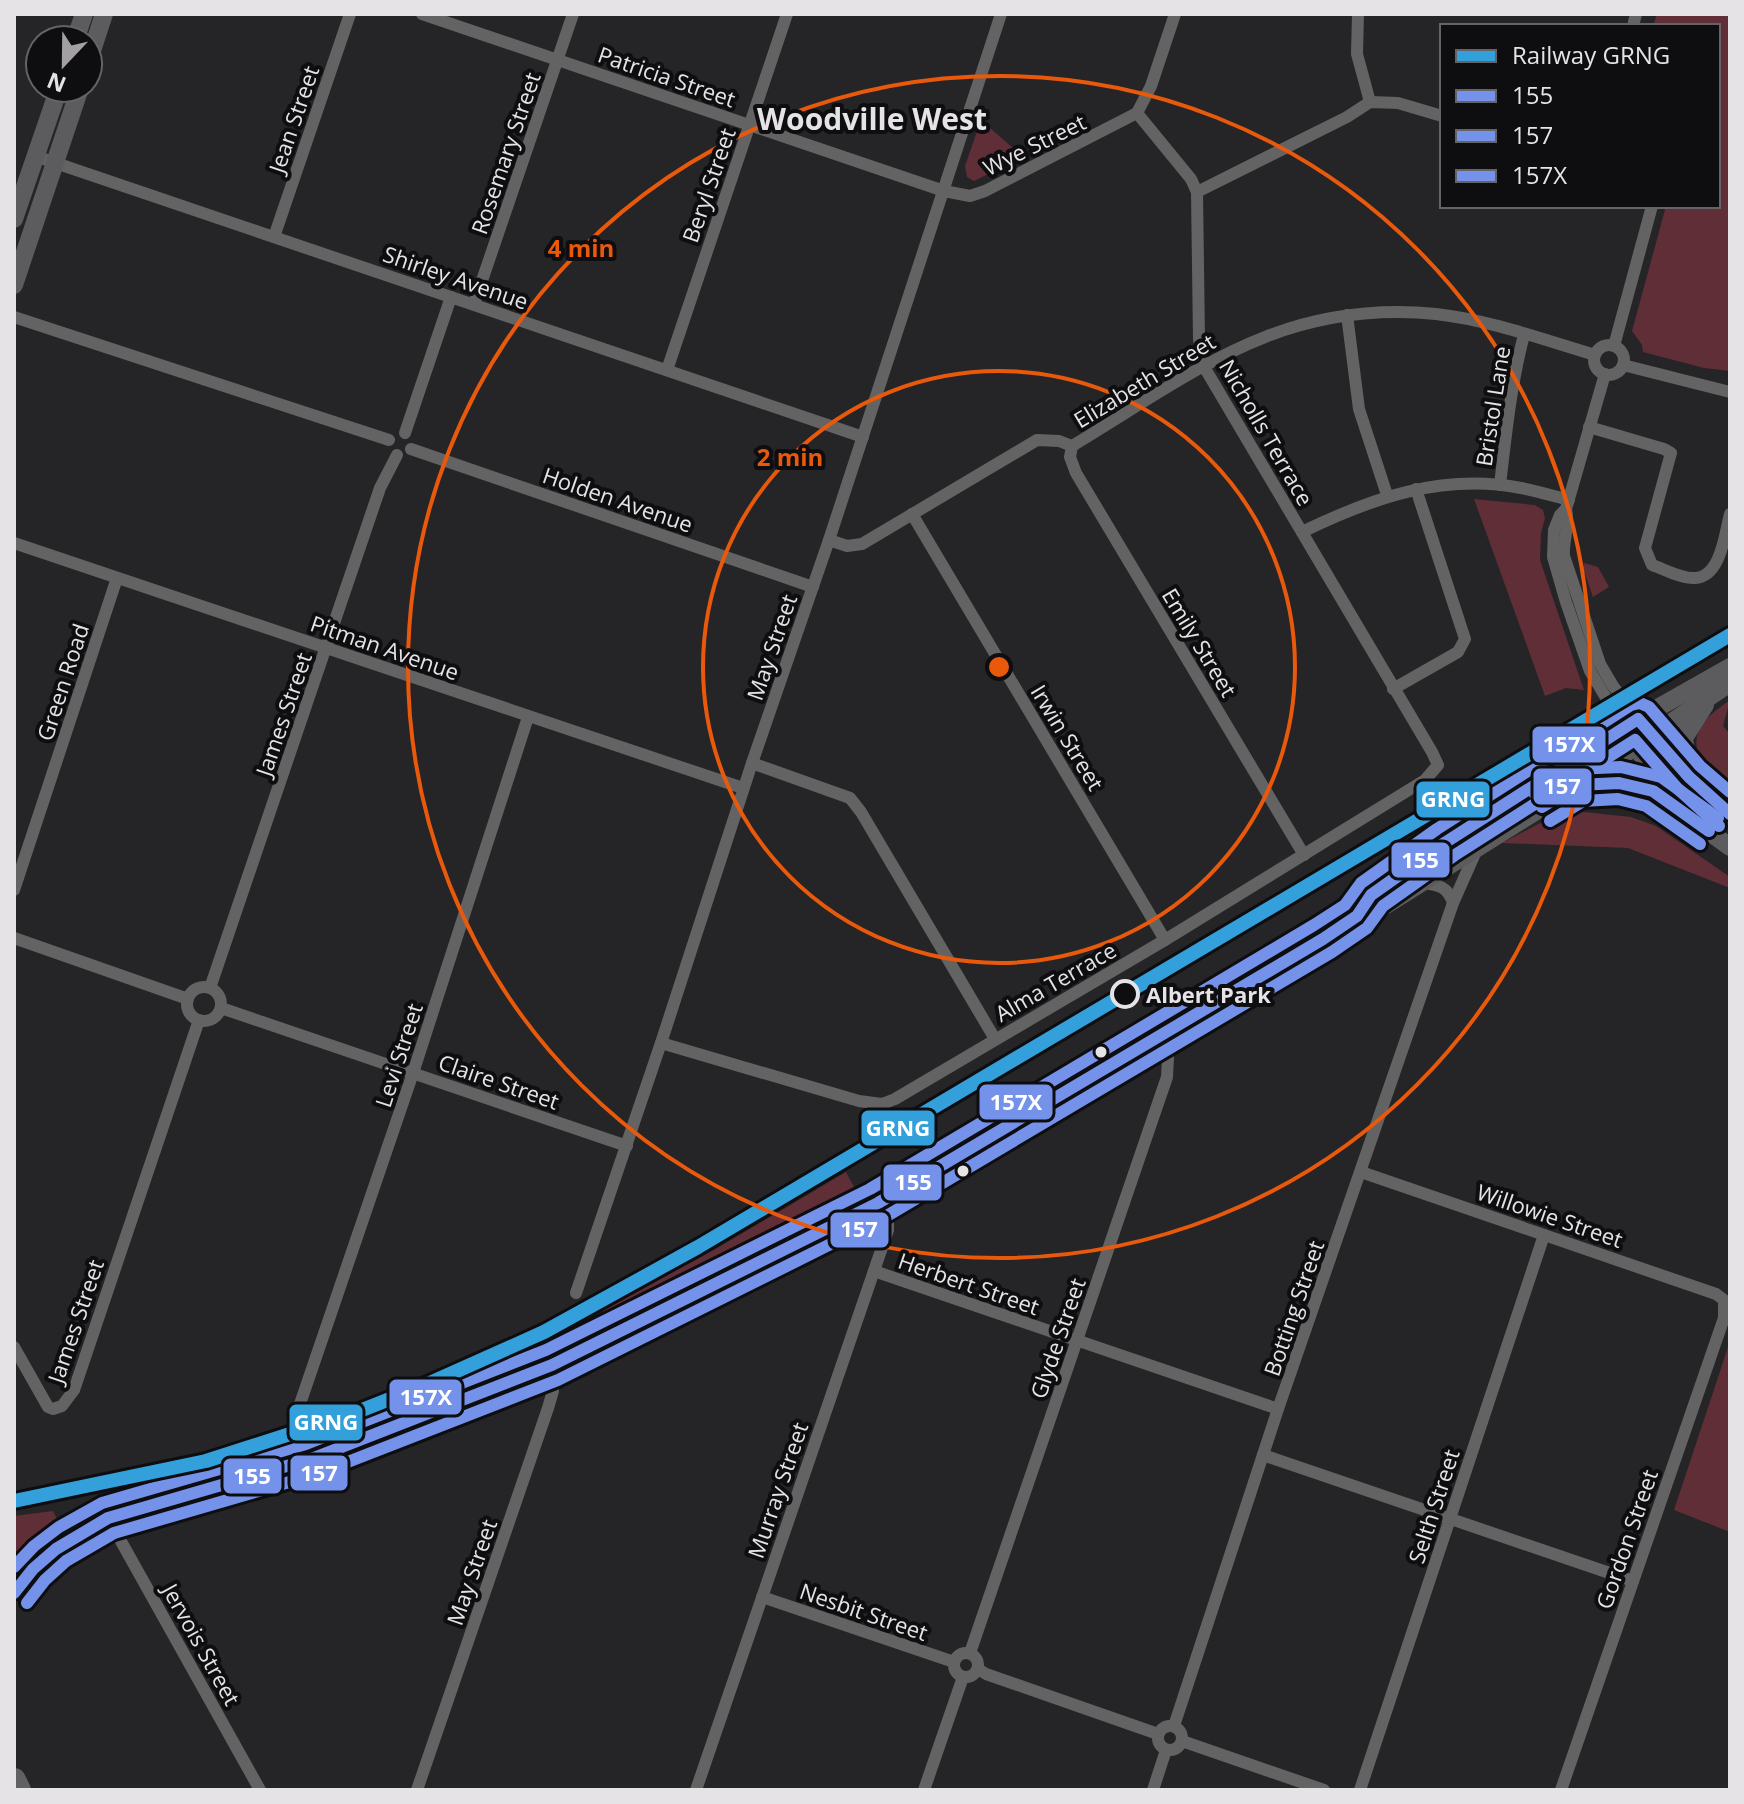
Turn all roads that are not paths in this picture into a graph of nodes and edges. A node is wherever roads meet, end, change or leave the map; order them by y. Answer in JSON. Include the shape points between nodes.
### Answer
{"nodes":[{"id":1,"x":350,"y":14,"type":"edge"},
{"id":2,"x":422,"y":14,"type":"edge"},
{"id":3,"x":573,"y":14,"type":"edge"},
{"id":4,"x":787,"y":14,"type":"edge"},
{"id":5,"x":1001,"y":14,"type":"edge"},
{"id":6,"x":1175,"y":14,"type":"edge"},
{"id":7,"x":1358,"y":14,"type":"edge"},
{"id":8,"x":557,"y":60,"type":"junction"},
{"id":9,"x":1370,"y":102,"type":"junction"},
{"id":10,"x":53,"y":104,"type":"edge"},
{"id":11,"x":75,"y":104,"type":"edge"},
{"id":12,"x":1137,"y":113,"type":"junction"},
{"id":13,"x":1440,"y":115,"type":"edge"},
{"id":14,"x":750,"y":125,"type":"junction"},
{"id":15,"x":35,"y":156,"type":"junction"},
{"id":16,"x":55,"y":163,"type":"junction"},
{"id":17,"x":944,"y":191,"type":"junction"},
{"id":18,"x":1197,"y":192,"type":"junction"},
{"id":19,"x":1651,"y":208,"type":"edge"},
{"id":20,"x":14,"y":219,"type":"edge"},
{"id":21,"x":274,"y":237,"type":"junction"},
{"id":22,"x":14,"y":285,"type":"edge"},
{"id":23,"x":451,"y":297,"type":"junction"},
{"id":24,"x":474,"y":304,"type":"junction"},
{"id":25,"x":1347,"y":315,"type":"junction"},
{"id":26,"x":14,"y":317,"type":"edge"},
{"id":27,"x":1524,"y":335,"type":"junction"},
{"id":28,"x":1614,"y":346,"type":"junction"},
{"id":29,"x":1595,"y":355,"type":"junction"},
{"id":30,"x":1203,"y":365,"type":"junction"},
{"id":31,"x":1623,"y":365,"type":"junction"},
{"id":32,"x":667,"y":370,"type":"junction"},
{"id":33,"x":1605,"y":374,"type":"junction"},
{"id":34,"x":1730,"y":392,"type":"edge"},
{"id":35,"x":1589,"y":427,"type":"junction"},
{"id":36,"x":405,"y":433,"type":"junction"},
{"id":37,"x":863,"y":437,"type":"junction"},
{"id":38,"x":389,"y":440,"type":"junction"},
{"id":39,"x":1072,"y":446,"type":"junction"},
{"id":40,"x":411,"y":449,"type":"junction"},
{"id":41,"x":397,"y":455,"type":"junction"},
{"id":42,"x":1500,"y":485,"type":"junction"},
{"id":43,"x":1416,"y":489,"type":"junction"},
{"id":44,"x":1387,"y":495,"type":"junction"},
{"id":45,"x":1567,"y":504,"type":"junction"},
{"id":46,"x":912,"y":514,"type":"junction"},
{"id":47,"x":1730,"y":514,"type":"edge"},
{"id":48,"x":1302,"y":532,"type":"junction"},
{"id":49,"x":829,"y":540,"type":"junction"},
{"id":50,"x":14,"y":543,"type":"edge"},
{"id":51,"x":117,"y":578,"type":"junction"},
{"id":52,"x":813,"y":587,"type":"junction"},
{"id":53,"x":327,"y":648,"type":"junction"},
{"id":54,"x":1730,"y":667,"type":"edge"},
{"id":55,"x":1730,"y":683,"type":"edge"},
{"id":56,"x":1393,"y":689,"type":"junction"},
{"id":57,"x":1707,"y":699,"type":"junction"},
{"id":58,"x":528,"y":717,"type":"junction"},
{"id":59,"x":1631,"y":724,"type":"junction"},
{"id":60,"x":1643,"y":740,"type":"junction"},
{"id":61,"x":752,"y":763,"type":"junction"},
{"id":62,"x":1438,"y":765,"type":"joint"},
{"id":63,"x":1689,"y":777,"type":"junction"},
{"id":64,"x":1578,"y":785,"type":"junction"},
{"id":65,"x":743,"y":788,"type":"junction"},
{"id":66,"x":1730,"y":814,"type":"edge"},
{"id":67,"x":1698,"y":823,"type":"junction"},
{"id":68,"x":1478,"y":846,"type":"junction"},
{"id":69,"x":1730,"y":847,"type":"edge"},
{"id":70,"x":1304,"y":855,"type":"junction"},
{"id":71,"x":1420,"y":882,"type":"junction"},
{"id":72,"x":14,"y":890,"type":"edge"},
{"id":73,"x":1453,"y":903,"type":"junction"},
{"id":74,"x":1357,"y":916,"type":"junction"},
{"id":75,"x":14,"y":938,"type":"edge"},
{"id":76,"x":1165,"y":940,"type":"junction"},
{"id":77,"x":210,"y":988,"type":"junction"},
{"id":78,"x":188,"y":999,"type":"junction"},
{"id":79,"x":221,"y":1008,"type":"junction"},
{"id":80,"x":199,"y":1020,"type":"junction"},
{"id":81,"x":1155,"y":1037,"type":"junction"},
{"id":82,"x":995,"y":1039,"type":"junction"},
{"id":83,"x":661,"y":1043,"type":"junction"},
{"id":84,"x":413,"y":1073,"type":"junction"},
{"id":85,"x":627,"y":1146,"type":"junction"},
{"id":86,"x":1361,"y":1172,"type":"junction"},
{"id":87,"x":878,"y":1203,"type":"junction"},
{"id":88,"x":1544,"y":1235,"type":"junction"},
{"id":89,"x":874,"y":1271,"type":"junction"},
{"id":90,"x":576,"y":1293,"type":"dead end"},
{"id":91,"x":1724,"y":1300,"type":"joint"},
{"id":92,"x":1077,"y":1341,"type":"junction"},
{"id":93,"x":14,"y":1347,"type":"edge"},
{"id":94,"x":552,"y":1365,"type":"junction"},
{"id":95,"x":300,"y":1404,"type":"dead end"},
{"id":96,"x":1278,"y":1409,"type":"junction"},
{"id":97,"x":1263,"y":1455,"type":"junction"},
{"id":98,"x":108,"y":1518,"type":"junction"},
{"id":99,"x":1450,"y":1518,"type":"junction"},
{"id":100,"x":1633,"y":1581,"type":"junction"},
{"id":101,"x":14,"y":1593,"type":"edge"},
{"id":102,"x":762,"y":1597,"type":"junction"},
{"id":103,"x":970,"y":1653,"type":"junction"},
{"id":104,"x":954,"y":1662,"type":"junction"},
{"id":105,"x":978,"y":1669,"type":"junction"},
{"id":106,"x":963,"y":1677,"type":"junction"},
{"id":107,"x":1174,"y":1726,"type":"junction"},
{"id":108,"x":1158,"y":1734,"type":"junction"},
{"id":109,"x":1182,"y":1741,"type":"junction"},
{"id":110,"x":1166,"y":1750,"type":"junction"},
{"id":111,"x":14,"y":1780,"type":"edge"},
{"id":112,"x":19,"y":1790,"type":"edge"},
{"id":113,"x":260,"y":1790,"type":"edge"},
{"id":114,"x":417,"y":1790,"type":"edge"},
{"id":115,"x":696,"y":1790,"type":"edge"},
{"id":116,"x":924,"y":1790,"type":"edge"},
{"id":117,"x":1153,"y":1790,"type":"edge"},
{"id":118,"x":1324,"y":1790,"type":"edge"},
{"id":119,"x":1360,"y":1790,"type":"edge"},
{"id":120,"x":1561,"y":1790,"type":"edge"}],
"edges":[{"from":1,"to":21,"type":"street","name":"Jean Street"},
{"from":2,"to":8,"type":"street","name":"Patricia Street"},
{"from":3,"to":8,"type":"street","name":"Rosemary Street"},
{"from":4,"to":14,"type":"street","name":"Beryl Street"},
{"from":5,"to":17,"type":"street","name":"May Street"},
{"from":6,"to":12,"type":"street"},
{"from":7,"to":9,"type":"street","via":[[1357,54]]},
{"from":8,"to":14,"type":"street","name":"Patricia Street"},
{"from":8,"to":24,"type":"street","name":"Rosemary Street"},
{"from":9,"to":13,"type":"street","via":[[1398,103]]},
{"from":9,"to":18,"type":"street"},
{"from":10,"to":15,"type":"main road"},
{"from":11,"to":16,"type":"main road"},
{"from":12,"to":17,"type":"street","name":"Wye Street","via":[[985,191],[970,196]]},
{"from":12,"to":18,"type":"street"},
{"from":14,"to":17,"type":"street","name":"Patricia Street"},
{"from":14,"to":32,"type":"street","name":"Beryl Street"},
{"from":15,"to":16,"type":"street","name":"Shirley Avenue"},
{"from":15,"to":20,"type":"main road"},
{"from":16,"to":21,"type":"street","name":"Shirley Avenue"},
{"from":16,"to":22,"type":"main road"},
{"from":17,"to":37,"type":"street","name":"May Street"},
{"from":18,"to":30,"type":"street","name":"Nicholls Terrace"},
{"from":19,"to":28,"type":"street"},
{"from":21,"to":23,"type":"street","name":"Shirley Avenue"},
{"from":23,"to":24,"type":"street","name":"Shirley Avenue"},
{"from":23,"to":36,"type":"street"},
{"from":24,"to":32,"type":"street","name":"Shirley Avenue"},
{"from":25,"to":27,"type":"street","name":"Elizabeth Street","via":[[1437,314]]},
{"from":25,"to":30,"type":"street","name":"Elizabeth Street","via":[[1261,337]]},
{"from":25,"to":44,"type":"street","via":[[1359,409]]},
{"from":26,"to":38,"type":"street"},
{"from":27,"to":29,"type":"street","name":"Elizabeth Street"},
{"from":27,"to":42,"type":"street","name":"Bristol Lane"},
{"from":28,"to":29,"type":"street"},
{"from":28,"to":31,"type":"street","via":[[1622,353]]},
{"from":29,"to":33,"type":"street","via":[[1597,368]]},
{"from":30,"to":39,"type":"street","name":"Elizabeth Street"},
{"from":30,"to":48,"type":"street","name":"Nicholls Terrace"},
{"from":31,"to":33,"type":"street","via":[[1617,373]]},
{"from":31,"to":34,"type":"street"},
{"from":32,"to":37,"type":"street","name":"Shirley Avenue"},
{"from":33,"to":35,"type":"street"},
{"from":35,"to":45,"type":"street"},
{"from":35,"to":47,"type":"street","via":[[1671,453],[1645,548],[1652,565],[1694,578],[1708,574],[1717,562]]},
{"from":36,"to":38,"type":"street"},
{"from":36,"to":40,"type":"street"},
{"from":37,"to":49,"type":"street","name":"May Street"},
{"from":38,"to":41,"type":"street"},
{"from":39,"to":46,"type":"street","name":"Elizabeth Street","via":[[1037,440]]},
{"from":39,"to":70,"type":"street","name":"Emily Street","via":[[1074,470]]},
{"from":40,"to":41,"type":"street"},
{"from":40,"to":52,"type":"street","name":"Holden Avenue"},
{"from":41,"to":53,"type":"street","name":"James Street","via":[[380,488]]},
{"from":42,"to":43,"type":"street"},
{"from":42,"to":45,"type":"street"},
{"from":43,"to":44,"type":"street"},
{"from":43,"to":56,"type":"street","via":[[1465,639],[1458,652]]},
{"from":44,"to":48,"type":"street"},
{"from":45,"to":59,"type":"street","via":[[1554,530],[1553,557],[1586,661]]},
{"from":46,"to":49,"type":"street","name":"Elizabeth Street","via":[[862,544]]},
{"from":46,"to":76,"type":"street","name":"Irwin Street"},
{"from":48,"to":56,"type":"street","name":"Nicholls Terrace"},
{"from":49,"to":52,"type":"street","name":"May Street"},
{"from":50,"to":51,"type":"street","name":"Pitman Avenue"},
{"from":51,"to":53,"type":"street","name":"Pitman Avenue"},
{"from":51,"to":72,"type":"street","name":"Green Road"},
{"from":52,"to":61,"type":"street","name":"May Street"},
{"from":53,"to":58,"type":"street","name":"Pitman Avenue"},
{"from":53,"to":77,"type":"street","name":"James Street"},
{"from":54,"to":59,"type":"main road"},
{"from":55,"to":57,"type":"main road"},
{"from":56,"to":62,"type":"street","name":"Nicholls Terrace"},
{"from":57,"to":60,"type":"main road"},
{"from":57,"to":63,"type":"main road","via":[[1684,738]]},
{"from":58,"to":65,"type":"street","name":"Pitman Avenue"},
{"from":58,"to":84,"type":"street","name":"Levi Street"},
{"from":59,"to":60,"type":"street"},
{"from":59,"to":60,"type":"street"},
{"from":59,"to":74,"type":"main road","via":[[1446,842],[1371,895]]},
{"from":60,"to":63,"type":"main road"},
{"from":60,"to":64,"type":"main road"},
{"from":60,"to":67,"type":"main road","via":[[1662,782],[1693,806]]},
{"from":61,"to":65,"type":"street","name":"May Street"},
{"from":61,"to":82,"type":"street","via":[[850,798]]},
{"from":62,"to":70,"type":"street","name":"Alma Terrace","via":[[1425,780]]},
{"from":63,"to":66,"type":"main road"},
{"from":64,"to":67,"type":"main road","via":[[1619,783],[1653,791]]},
{"from":64,"to":68,"type":"main road"},
{"from":65,"to":83,"type":"street","name":"May Street"},
{"from":67,"to":69,"type":"main road"},
{"from":68,"to":71,"type":"main road"},
{"from":68,"to":73,"type":"street","name":"Botting Street"},
{"from":70,"to":76,"type":"street","name":"Alma Terrace"},
{"from":71,"to":73,"type":"street","via":[[1443,887]]},
{"from":71,"to":74,"type":"main road","via":[[1381,908]]},
{"from":73,"to":86,"type":"street","name":"Botting Street"},
{"from":74,"to":81,"type":"main road"},
{"from":75,"to":78,"type":"street"},
{"from":76,"to":82,"type":"street","name":"Alma Terrace"},
{"from":77,"to":78,"type":"street","via":[[194,990]]},
{"from":77,"to":79,"type":"street","via":[[218,994]]},
{"from":78,"to":80,"type":"street","via":[[188,1009]]},
{"from":79,"to":80,"type":"street","via":[[210,1019]]},
{"from":79,"to":84,"type":"street","name":"Claire Street"},
{"from":80,"to":93,"type":"street","name":"James Street","via":[[74,1390],[62,1406],[48,1407]]},
{"from":81,"to":87,"type":"main road"},
{"from":81,"to":92,"type":"street","name":"Glyde Street","via":[[1168,1058],[1167,1077]]},
{"from":82,"to":83,"type":"street","name":"Alma Terrace","via":[[882,1104]]},
{"from":83,"to":85,"type":"street","name":"May Street"},
{"from":84,"to":85,"type":"street","name":"Claire Street"},
{"from":84,"to":95,"type":"street","name":"Levi Street"},
{"from":85,"to":90,"type":"street","name":"May Street"},
{"from":86,"to":88,"type":"street","name":"Willowie Street"},
{"from":86,"to":96,"type":"street","name":"Botting Street"},
{"from":87,"to":89,"type":"street","name":"Murray Street","via":[[888,1230]]},
{"from":87,"to":94,"type":"main road"},
{"from":88,"to":91,"type":"street","name":"Willowie Street"},
{"from":88,"to":99,"type":"street","name":"Selth Street"},
{"from":89,"to":92,"type":"street","name":"Herbert Street"},
{"from":89,"to":102,"type":"street","name":"Murray Street"},
{"from":91,"to":100,"type":"street","name":"Gordon Street","via":[[1724,1318]]},
{"from":92,"to":96,"type":"street","name":"Herbert Street"},
{"from":92,"to":103,"type":"street","name":"Glyde Street"},
{"from":94,"to":98,"type":"main road","via":[[311,1459]]},
{"from":94,"to":114,"type":"street","name":"May Street","via":[[548,1408]]},
{"from":96,"to":97,"type":"street","name":"Botting Street"},
{"from":97,"to":99,"type":"street"},
{"from":97,"to":107,"type":"street","name":"Botting Street"},
{"from":98,"to":101,"type":"main road","via":[[46,1555]]},
{"from":98,"to":113,"type":"street","name":"Jervois Street"},
{"from":99,"to":100,"type":"street"},
{"from":99,"to":119,"type":"street","name":"Selth Street"},
{"from":100,"to":120,"type":"street","name":"Gordon Street"},
{"from":102,"to":104,"type":"street","name":"Nesbit Street"},
{"from":102,"to":115,"type":"street","name":"Murray Street"},
{"from":103,"to":104,"type":"street"},
{"from":103,"to":105,"type":"street"},
{"from":104,"to":106,"type":"street"},
{"from":105,"to":106,"type":"street"},
{"from":105,"to":108,"type":"street"},
{"from":106,"to":116,"type":"street"},
{"from":107,"to":108,"type":"street"},
{"from":107,"to":109,"type":"street"},
{"from":108,"to":110,"type":"street"},
{"from":109,"to":110,"type":"street"},
{"from":109,"to":118,"type":"street"},
{"from":110,"to":117,"type":"street"},
{"from":111,"to":112,"type":"highway"}]}
